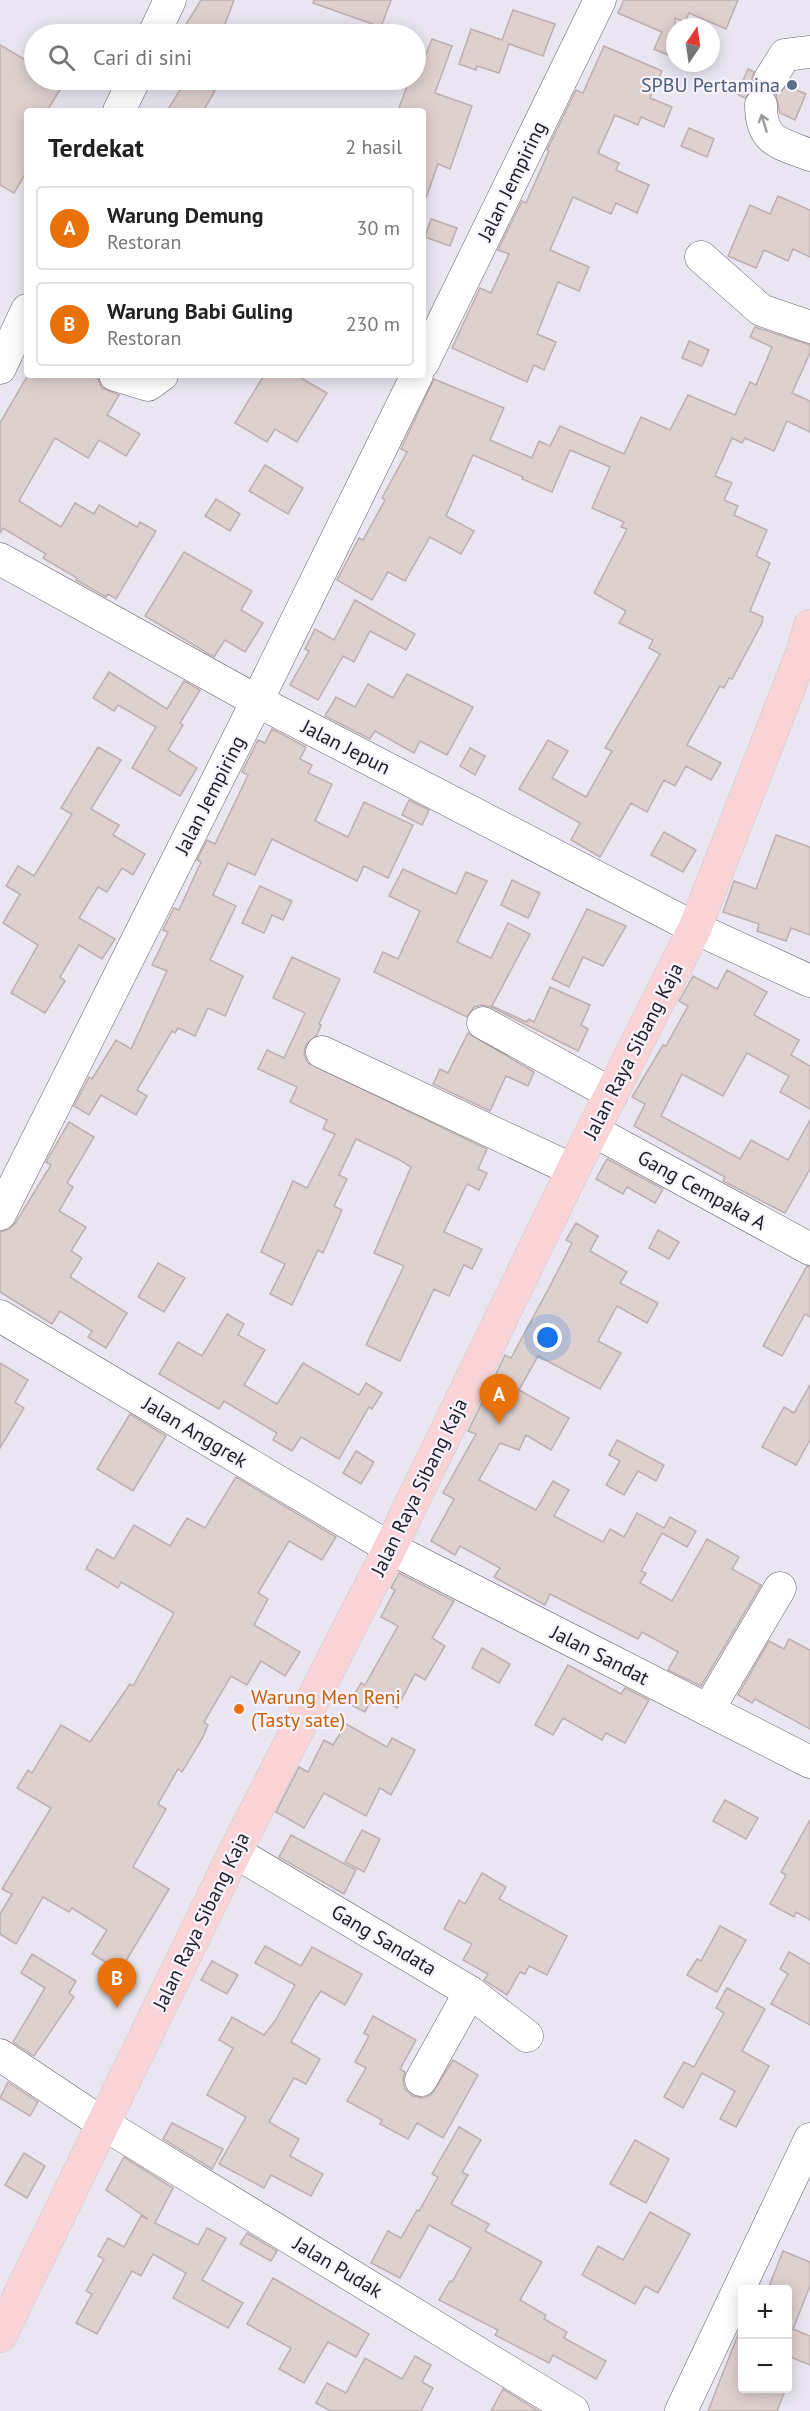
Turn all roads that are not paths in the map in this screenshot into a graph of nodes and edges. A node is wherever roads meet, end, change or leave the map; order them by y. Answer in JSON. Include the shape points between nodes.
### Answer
{"nodes":[{"id":1,"x":170,"y":0,"type":"edge"},
{"id":2,"x":600,"y":0,"type":"edge"},
{"id":3,"x":159,"y":24,"type":"edge"},
{"id":4,"x":810,"y":52,"type":"edge"},
{"id":5,"x":129,"y":90,"type":"edge"},
{"id":6,"x":120,"y":108,"type":"edge"},
{"id":7,"x":810,"y":155,"type":"edge"},
{"id":8,"x":701,"y":257,"type":"dead end"},
{"id":9,"x":24,"y":326,"type":"edge"},
{"id":10,"x":810,"y":327,"type":"edge"},
{"id":11,"x":426,"y":357,"type":"edge"},
{"id":12,"x":0,"y":368,"type":"edge"},
{"id":13,"x":125,"y":378,"type":"edge"},
{"id":14,"x":158,"y":378,"type":"edge"},
{"id":15,"x":416,"y":378,"type":"edge"},
{"id":16,"x":0,"y":559,"type":"edge"},
{"id":17,"x":807,"y":645,"type":"edge"},
{"id":18,"x":257,"y":701,"type":"junction"},
{"id":19,"x":695,"y":928,"type":"junction"},
{"id":20,"x":810,"y":981,"type":"edge"},
{"id":21,"x":483,"y":1023,"type":"dead end"},
{"id":22,"x":322,"y":1052,"type":"dead end"},
{"id":23,"x":612,"y":1094,"type":"junction"},
{"id":24,"x":594,"y":1131,"type":"junction"},
{"id":25,"x":573,"y":1170,"type":"junction"},
{"id":26,"x":0,"y":1214,"type":"edge"},
{"id":27,"x":810,"y":1249,"type":"edge"},
{"id":28,"x":0,"y":1316,"type":"edge"},
{"id":29,"x":390,"y":1548,"type":"junction"},
{"id":30,"x":780,"y":1588,"type":"dead end"},
{"id":31,"x":708,"y":1710,"type":"junction"},
{"id":32,"x":810,"y":1762,"type":"edge"},
{"id":33,"x":235,"y":1852,"type":"junction"},
{"id":34,"x":470,"y":1992,"type":"junction"},
{"id":35,"x":527,"y":2036,"type":"dead end"},
{"id":36,"x":0,"y":2055,"type":"edge"},
{"id":37,"x":421,"y":2080,"type":"dead end"},
{"id":38,"x":102,"y":2123,"type":"junction"},
{"id":39,"x":810,"y":2139,"type":"edge"},
{"id":40,"x":0,"y":2336,"type":"edge"},
{"id":41,"x":573,"y":2411,"type":"edge"},
{"id":42,"x":681,"y":2411,"type":"edge"}],
"edges":[{"from":1,"to":3,"type":"street"},
{"from":2,"to":11,"type":"street","name":"Jalan Jempiring"},
{"from":7,"to":4,"type":"street","one_way":true,"via":[[770,139],[761,122],[765,92],[785,55]]},
{"from":5,"to":6,"type":"street"},
{"from":8,"to":10,"type":"street","via":[[761,309]]},
{"from":9,"to":12,"type":"street"},
{"from":13,"to":14,"type":"street","via":[[148,385]]},
{"from":15,"to":18,"type":"street","name":"Jalan Jempiring"},
{"from":16,"to":18,"type":"street","name":"Jalan Jepun"},
{"from":17,"to":19,"type":"main road","name":"Jalan Raya Sibang Kaja"},
{"from":18,"to":19,"type":"street","name":"Jalan Jepun"},
{"from":18,"to":26,"type":"street","name":"Jalan Jempiring"},
{"from":19,"to":20,"type":"street","name":"Jalan Jepun"},
{"from":19,"to":23,"type":"main road","name":"Jalan Raya Sibang Kaja"},
{"from":21,"to":23,"type":"street"},
{"from":22,"to":25,"type":"street"},
{"from":23,"to":24,"type":"main road","name":"Jalan Raya Sibang Kaja"},
{"from":24,"to":25,"type":"main road","name":"Jalan Raya Sibang Kaja"},
{"from":24,"to":27,"type":"street","name":"Gang Cempaka A"},
{"from":25,"to":29,"type":"main road","name":"Jalan Raya Sibang Kaja"},
{"from":28,"to":29,"type":"street","name":"Jalan Anggrek"},
{"from":29,"to":31,"type":"street","name":"Jalan Sandat"},
{"from":29,"to":33,"type":"main road","name":"Jalan Raya Sibang Kaja"},
{"from":30,"to":31,"type":"street"},
{"from":31,"to":32,"type":"street","name":"Jalan Sandat"},
{"from":33,"to":34,"type":"street","name":"Gang Sandata"},
{"from":33,"to":38,"type":"main road","name":"Jalan Raya Sibang Kaja"},
{"from":34,"to":35,"type":"street","name":"Gang Sandata"},
{"from":34,"to":37,"type":"street"},
{"from":36,"to":38,"type":"street","name":"Jalan Pudak"},
{"from":38,"to":40,"type":"main road","name":"Jalan Raya Sibang Kaja"},
{"from":38,"to":41,"type":"street","name":"Jalan Pudak"},
{"from":39,"to":42,"type":"street"}]}
